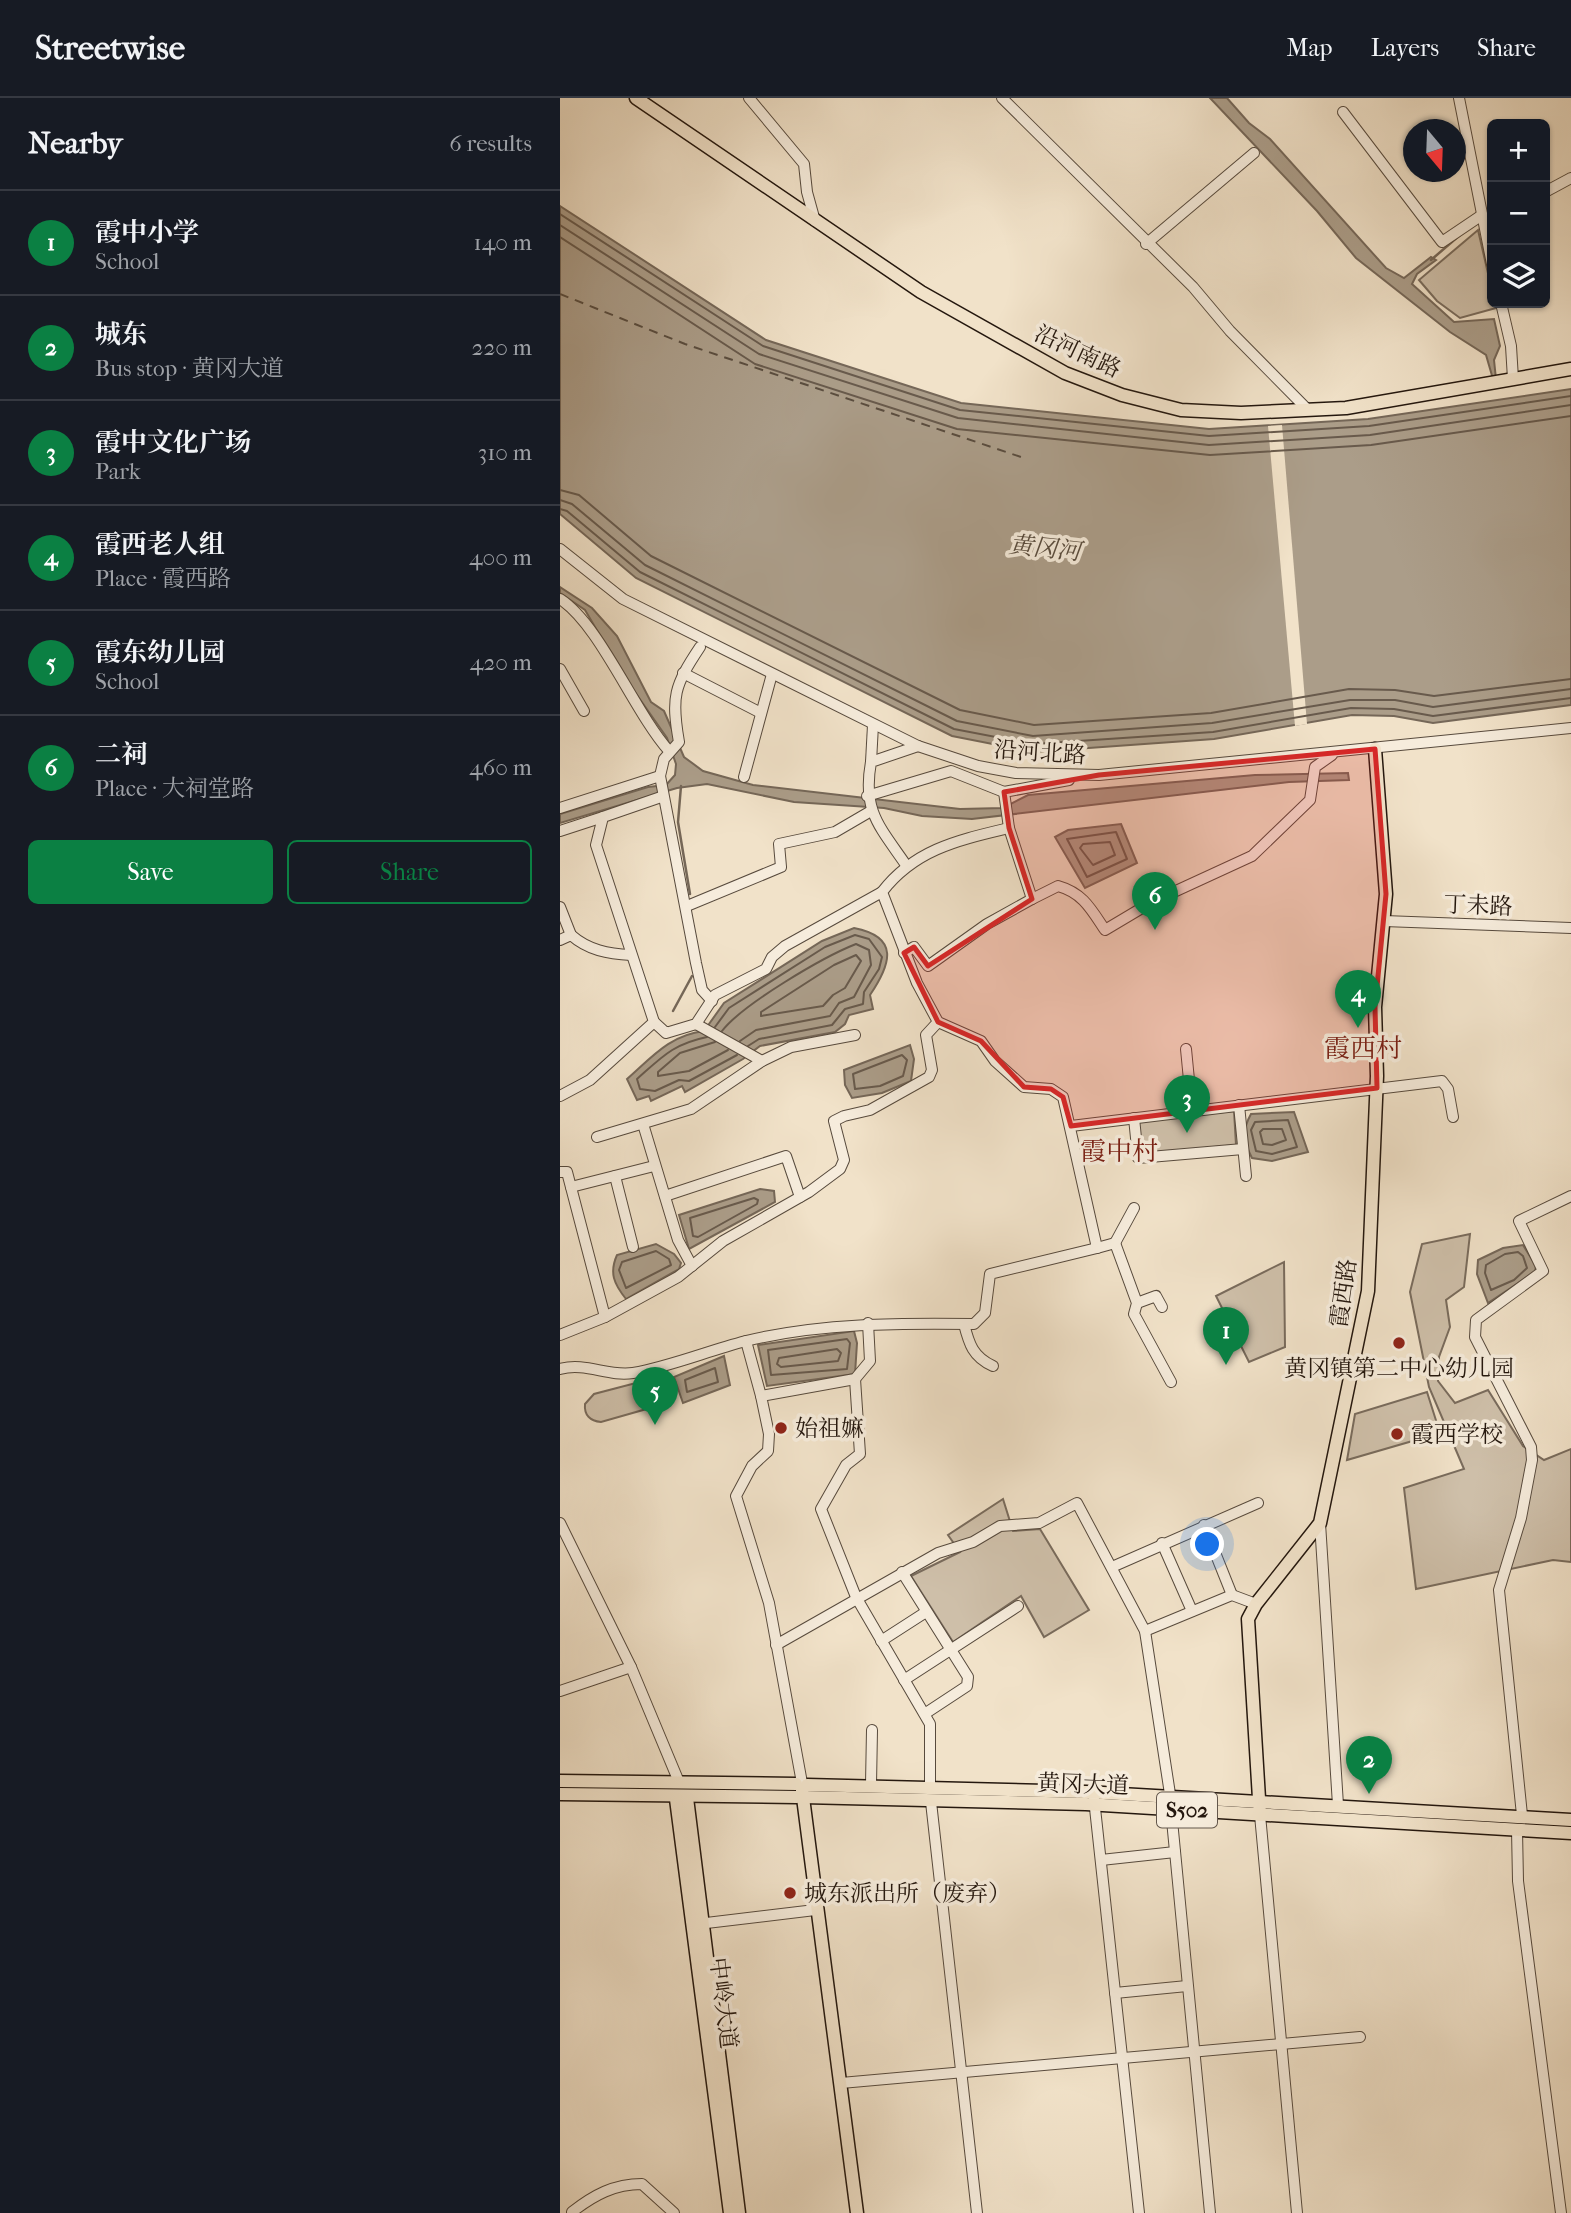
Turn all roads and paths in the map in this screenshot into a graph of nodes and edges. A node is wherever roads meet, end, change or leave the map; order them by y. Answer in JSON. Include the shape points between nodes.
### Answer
{"nodes":[{"id":1,"x":636,"y":98,"type":"edge"},
{"id":2,"x":749,"y":98,"type":"edge"},
{"id":3,"x":1002,"y":98,"type":"edge"},
{"id":4,"x":1459,"y":98,"type":"edge"},
{"id":5,"x":1343,"y":111,"type":"dead end"},
{"id":6,"x":1254,"y":153,"type":"dead end"},
{"id":7,"x":1571,"y":178,"type":"edge"},
{"id":8,"x":1550,"y":189,"type":"edge"},
{"id":9,"x":1486,"y":220,"type":"edge"},
{"id":10,"x":815,"y":221,"type":"junction"},
{"id":11,"x":1146,"y":244,"type":"junction"},
{"id":12,"x":1489,"y":245,"type":"edge"},
{"id":13,"x":1502,"y":308,"type":"edge"},
{"id":14,"x":1571,"y":369,"type":"edge"},
{"id":15,"x":1513,"y":379,"type":"junction"},
{"id":16,"x":1307,"y":409,"type":"junction"},
{"id":17,"x":560,"y":549,"type":"edge"},
{"id":18,"x":560,"y":600,"type":"edge"},
{"id":19,"x":701,"y":647,"type":"dead end"},
{"id":20,"x":560,"y":669,"type":"edge"},
{"id":21,"x":683,"y":673,"type":"junction"},
{"id":22,"x":772,"y":674,"type":"junction"},
{"id":23,"x":584,"y":711,"type":"dead end"},
{"id":24,"x":761,"y":713,"type":"junction"},
{"id":25,"x":873,"y":725,"type":"junction"},
{"id":26,"x":1571,"y":727,"type":"edge"},
{"id":27,"x":918,"y":746,"type":"junction"},
{"id":28,"x":1375,"y":749,"type":"junction"},
{"id":29,"x":669,"y":751,"type":"junction"},
{"id":30,"x":1336,"y":753,"type":"junction"},
{"id":31,"x":871,"y":762,"type":"junction"},
{"id":32,"x":1099,"y":775,"type":"junction"},
{"id":33,"x":660,"y":776,"type":"junction"},
{"id":34,"x":744,"y":777,"type":"dead end"},
{"id":35,"x":1004,"y":792,"type":"junction"},
{"id":36,"x":661,"y":797,"type":"junction"},
{"id":37,"x":869,"y":803,"type":"junction"},
{"id":38,"x":560,"y":808,"type":"edge"},
{"id":39,"x":603,"y":817,"type":"junction"},
{"id":40,"x":1009,"y":828,"type":"junction"},
{"id":41,"x":560,"y":831,"type":"edge"},
{"id":42,"x":906,"y":865,"type":"junction"},
{"id":43,"x":882,"y":892,"type":"junction"},
{"id":44,"x":1032,"y":898,"type":"junction"},
{"id":45,"x":687,"y":906,"type":"junction"},
{"id":46,"x":560,"y":907,"type":"edge"},
{"id":47,"x":1384,"y":921,"type":"junction"},
{"id":48,"x":1571,"y":928,"type":"edge"},
{"id":49,"x":571,"y":935,"type":"junction"},
{"id":50,"x":560,"y":940,"type":"edge"},
{"id":51,"x":904,"y":953,"type":"junction"},
{"id":52,"x":631,"y":956,"type":"junction"},
{"id":53,"x":712,"y":1001,"type":"junction"},
{"id":54,"x":654,"y":1022,"type":"junction"},
{"id":55,"x":938,"y":1022,"type":"junction"},
{"id":56,"x":696,"y":1024,"type":"junction"},
{"id":57,"x":855,"y":1035,"type":"dead end"},
{"id":58,"x":1186,"y":1049,"type":"dead end"},
{"id":59,"x":762,"y":1061,"type":"junction"},
{"id":60,"x":1377,"y":1088,"type":"junction"},
{"id":61,"x":560,"y":1096,"type":"edge"},
{"id":62,"x":1239,"y":1105,"type":"junction"},
{"id":63,"x":1192,"y":1111,"type":"junction"},
{"id":64,"x":1453,"y":1117,"type":"dead end"},
{"id":65,"x":1135,"y":1118,"type":"junction"},
{"id":66,"x":643,"y":1124,"type":"junction"},
{"id":67,"x":1071,"y":1125,"type":"junction"},
{"id":68,"x":597,"y":1137,"type":"dead end"},
{"id":69,"x":1243,"y":1149,"type":"junction"},
{"id":70,"x":653,"y":1166,"type":"junction"},
{"id":71,"x":560,"y":1172,"type":"edge"},
{"id":72,"x":615,"y":1176,"type":"junction"},
{"id":73,"x":1246,"y":1176,"type":"dead end"},
{"id":74,"x":571,"y":1187,"type":"junction"},
{"id":75,"x":665,"y":1196,"type":"junction"},
{"id":76,"x":1571,"y":1196,"type":"edge"},
{"id":77,"x":800,"y":1197,"type":"junction"},
{"id":78,"x":1135,"y":1208,"type":"dead end"},
{"id":79,"x":1115,"y":1243,"type":"junction"},
{"id":80,"x":633,"y":1247,"type":"dead end"},
{"id":81,"x":1097,"y":1248,"type":"junction"},
{"id":82,"x":692,"y":1266,"type":"junction"},
{"id":83,"x":1137,"y":1303,"type":"junction"},
{"id":84,"x":1162,"y":1307,"type":"dead end"},
{"id":85,"x":605,"y":1317,"type":"junction"},
{"id":86,"x":868,"y":1323,"type":"junction"},
{"id":87,"x":964,"y":1324,"type":"junction"},
{"id":88,"x":560,"y":1335,"type":"edge"},
{"id":89,"x":747,"y":1341,"type":"junction"},
{"id":90,"x":560,"y":1356,"type":"edge"},
{"id":91,"x":993,"y":1366,"type":"dead end"},
{"id":92,"x":562,"y":1368,"type":"edge"},
{"id":93,"x":855,"y":1379,"type":"junction"},
{"id":94,"x":1171,"y":1382,"type":"dead end"},
{"id":95,"x":761,"y":1396,"type":"junction"},
{"id":96,"x":1258,"y":1503,"type":"dead end"},
{"id":97,"x":560,"y":1523,"type":"edge"},
{"id":98,"x":1320,"y":1523,"type":"junction"},
{"id":99,"x":1204,"y":1525,"type":"junction"},
{"id":100,"x":1163,"y":1543,"type":"junction"},
{"id":101,"x":1112,"y":1567,"type":"junction"},
{"id":102,"x":902,"y":1572,"type":"junction"},
{"id":103,"x":1231,"y":1595,"type":"junction"},
{"id":104,"x":856,"y":1597,"type":"junction"},
{"id":105,"x":1256,"y":1604,"type":"junction"},
{"id":106,"x":1018,"y":1606,"type":"dead end"},
{"id":107,"x":1192,"y":1611,"type":"junction"},
{"id":108,"x":926,"y":1612,"type":"junction"},
{"id":109,"x":1145,"y":1631,"type":"junction"},
{"id":110,"x":881,"y":1641,"type":"junction"},
{"id":111,"x":776,"y":1645,"type":"junction"},
{"id":112,"x":951,"y":1649,"type":"junction"},
{"id":113,"x":631,"y":1667,"type":"junction"},
{"id":114,"x":904,"y":1680,"type":"junction"},
{"id":115,"x":560,"y":1691,"type":"edge"},
{"id":116,"x":926,"y":1713,"type":"junction"},
{"id":117,"x":872,"y":1730,"type":"dead end"},
{"id":118,"x":560,"y":1781,"type":"edge"},
{"id":119,"x":679,"y":1782,"type":"dead end"},
{"id":120,"x":871,"y":1784,"type":"dead end"},
{"id":121,"x":930,"y":1786,"type":"dead end"},
{"id":122,"x":801,"y":1789,"type":"junction"},
{"id":123,"x":1094,"y":1792,"type":"dead end"},
{"id":124,"x":560,"y":1794,"type":"edge"},
{"id":125,"x":1170,"y":1794,"type":"dead end"},
{"id":126,"x":682,"y":1798,"type":"dead end"},
{"id":127,"x":931,"y":1802,"type":"dead end"},
{"id":128,"x":1338,"y":1805,"type":"dead end"},
{"id":129,"x":1171,"y":1810,"type":"dead end"},
{"id":130,"x":1260,"y":1815,"type":"joint"},
{"id":131,"x":1522,"y":1815,"type":"dead end"},
{"id":132,"x":1571,"y":1820,"type":"edge"},
{"id":133,"x":1517,"y":1830,"type":"dead end"},
{"id":134,"x":1571,"y":1833,"type":"edge"},
{"id":135,"x":1175,"y":1853,"type":"junction"},
{"id":136,"x":1101,"y":1860,"type":"junction"},
{"id":137,"x":815,"y":1910,"type":"junction"},
{"id":138,"x":696,"y":1924,"type":"junction"},
{"id":139,"x":1187,"y":1986,"type":"junction"},
{"id":140,"x":1115,"y":1993,"type":"junction"},
{"id":141,"x":1360,"y":2037,"type":"dead end"},
{"id":142,"x":1281,"y":2046,"type":"junction"},
{"id":143,"x":1194,"y":2053,"type":"junction"},
{"id":144,"x":1122,"y":2060,"type":"junction"},
{"id":145,"x":960,"y":2074,"type":"junction"},
{"id":146,"x":841,"y":2083,"type":"junction"},
{"id":147,"x":572,"y":2211,"type":"edge"},
{"id":148,"x":674,"y":2213,"type":"edge"},
{"id":149,"x":730,"y":2213,"type":"edge"},
{"id":150,"x":739,"y":2213,"type":"edge"},
{"id":151,"x":857,"y":2213,"type":"edge"},
{"id":152,"x":977,"y":2213,"type":"edge"},
{"id":153,"x":1139,"y":2213,"type":"edge"},
{"id":154,"x":1210,"y":2213,"type":"edge"},
{"id":155,"x":1297,"y":2213,"type":"edge"},
{"id":156,"x":1561,"y":2213,"type":"edge"}],
"edges":[{"from":1,"to":10,"type":"main road","name":"沿河南路"},
{"from":2,"to":10,"type":"street","via":[[804,164]]},
{"from":3,"to":11,"type":"street"},
{"from":4,"to":9,"type":"street"},
{"from":5,"to":9,"type":"street","via":[[1442,242]]},
{"from":6,"to":11,"type":"street"},
{"from":7,"to":8,"type":"street"},
{"from":9,"to":12,"type":"street"},
{"from":10,"to":16,"type":"main road","name":"沿河南路","via":[[922,292],[1065,373],[1122,395],[1181,410]]},
{"from":11,"to":16,"type":"street","via":[[1193,287]]},
{"from":13,"to":15,"type":"street"},
{"from":14,"to":15,"type":"main road","name":"沿河南路"},
{"from":15,"to":16,"type":"main road","name":"沿河南路","via":[[1346,408]]},
{"from":17,"to":22,"type":"street","name":"沿河北路","via":[[623,599]]},
{"from":18,"to":29,"type":"street","via":[[583,618],[635,706]]},
{"from":19,"to":21,"type":"street"},
{"from":20,"to":23,"type":"street"},
{"from":21,"to":24,"type":"street"},
{"from":21,"to":29,"type":"street","via":[[673,706],[679,742]]},
{"from":22,"to":24,"type":"street"},
{"from":22,"to":25,"type":"street","name":"沿河北路"},
{"from":24,"to":34,"type":"street"},
{"from":25,"to":27,"type":"street","name":"沿河北路"},
{"from":25,"to":31,"type":"street"},
{"from":26,"to":28,"type":"street","name":"沿河北路"},
{"from":27,"to":31,"type":"street"},
{"from":27,"to":32,"type":"street","name":"沿河北路","via":[[1016,773]]},
{"from":28,"to":30,"type":"street","name":"沿河北路"},
{"from":28,"to":47,"type":"main road","name":"霞西路"},
{"from":29,"to":33,"type":"street"},
{"from":30,"to":32,"type":"street","name":"沿河北路"},
{"from":30,"to":44,"type":"street","via":[[1315,767],[1310,800],[1252,856],[1152,902],[1105,930],[1082,896],[1072,890],[1058,886]]},
{"from":31,"to":37,"type":"street"},
{"from":32,"to":35,"type":"street"},
{"from":33,"to":36,"type":"street"},
{"from":33,"to":38,"type":"street"},
{"from":35,"to":37,"type":"street","via":[[951,771]]},
{"from":35,"to":40,"type":"street"},
{"from":36,"to":39,"type":"street"},
{"from":36,"to":45,"type":"street"},
{"from":37,"to":42,"type":"street"},
{"from":37,"to":45,"type":"street","via":[[835,832],[779,844],[781,867]]},
{"from":39,"to":41,"type":"street"},
{"from":39,"to":52,"type":"street","via":[[596,845]]},
{"from":40,"to":42,"type":"street","via":[[961,840]]},
{"from":40,"to":44,"type":"street"},
{"from":42,"to":43,"type":"street"},
{"from":43,"to":51,"type":"street"},
{"from":43,"to":53,"type":"street","via":[[785,946],[766,969],[715,995]]},
{"from":44,"to":51,"type":"street","via":[[928,966],[914,947]]},
{"from":45,"to":53,"type":"street","via":[[702,990]]},
{"from":46,"to":49,"type":"street"},
{"from":47,"to":48,"type":"street","name":"丁未路"},
{"from":47,"to":60,"type":"main road","name":"霞西路","via":[[1375,1007]]},
{"from":49,"to":50,"type":"street"},
{"from":49,"to":52,"type":"street","via":[[582,944]]},
{"from":51,"to":55,"type":"street"},
{"from":52,"to":54,"type":"street"},
{"from":53,"to":56,"type":"street"},
{"from":54,"to":56,"type":"street","via":[[666,1033]]},
{"from":54,"to":61,"type":"street","via":[[590,1080]]},
{"from":55,"to":67,"type":"street","via":[[981,1041],[1024,1087],[1051,1089],[1063,1097]]},
{"from":55,"to":77,"type":"street","via":[[926,1035],[929,1077],[870,1110],[834,1121],[844,1160],[840,1169]]},
{"from":56,"to":59,"type":"street"},
{"from":57,"to":59,"type":"street","via":[[791,1047]]},
{"from":58,"to":63,"type":"street"},
{"from":59,"to":66,"type":"street","via":[[691,1109]]},
{"from":60,"to":62,"type":"street"},
{"from":60,"to":64,"type":"street","via":[[1442,1081]]},
{"from":60,"to":98,"type":"main road","name":"霞西路","via":[[1368,1291]]},
{"from":62,"to":63,"type":"street"},
{"from":62,"to":69,"type":"street"},
{"from":63,"to":65,"type":"street"},
{"from":65,"to":67,"type":"street"},
{"from":65,"to":69,"type":"street","via":[[1138,1158]]},
{"from":66,"to":68,"type":"street"},
{"from":66,"to":70,"type":"street"},
{"from":67,"to":81,"type":"street"},
{"from":69,"to":73,"type":"street"},
{"from":70,"to":72,"type":"street"},
{"from":70,"to":75,"type":"street"},
{"from":71,"to":74,"type":"street","via":[[567,1172]]},
{"from":72,"to":74,"type":"street"},
{"from":72,"to":80,"type":"street"},
{"from":74,"to":85,"type":"street"},
{"from":75,"to":77,"type":"street","via":[[786,1156]]},
{"from":75,"to":82,"type":"street","via":[[678,1240]]},
{"from":76,"to":131,"type":"street","via":[[1519,1221],[1543,1271],[1476,1320],[1475,1327],[1475,1337],[1531,1447],[1521,1518],[1499,1590]]},
{"from":77,"to":82,"type":"street","via":[[723,1241]]},
{"from":78,"to":79,"type":"street"},
{"from":79,"to":81,"type":"street"},
{"from":79,"to":83,"type":"street"},
{"from":81,"to":87,"type":"street","via":[[990,1274],[985,1313],[974,1324]]},
{"from":82,"to":85,"type":"street"},
{"from":83,"to":84,"type":"street","via":[[1156,1296]]},
{"from":83,"to":94,"type":"street","via":[[1134,1314]]},
{"from":85,"to":88,"type":"street"},
{"from":86,"to":87,"type":"street"},
{"from":86,"to":89,"type":"street"},
{"from":86,"to":93,"type":"street","via":[[870,1361]]},
{"from":87,"to":91,"type":"street","via":[[979,1360]]},
{"from":89,"to":92,"type":"street","via":[[671,1366],[621,1375],[585,1365]]},
{"from":89,"to":95,"type":"street"},
{"from":90,"to":92,"type":"street"},
{"from":93,"to":95,"type":"street"},
{"from":93,"to":104,"type":"street","via":[[860,1454],[846,1465],[821,1509]]},
{"from":95,"to":111,"type":"street","via":[[768,1451],[752,1466],[736,1496],[769,1603]]},
{"from":96,"to":99,"type":"street"},
{"from":97,"to":113,"type":"street"},
{"from":98,"to":105,"type":"main road","name":"霞西路"},
{"from":98,"to":128,"type":"street"},
{"from":99,"to":100,"type":"street"},
{"from":99,"to":103,"type":"street"},
{"from":100,"to":101,"type":"street"},
{"from":100,"to":107,"type":"street"},
{"from":101,"to":102,"type":"street","via":[[1077,1503],[1039,1523],[1000,1526]]},
{"from":101,"to":109,"type":"street"},
{"from":102,"to":104,"type":"street"},
{"from":102,"to":108,"type":"street"},
{"from":103,"to":105,"type":"street"},
{"from":103,"to":107,"type":"street"},
{"from":104,"to":110,"type":"street"},
{"from":104,"to":111,"type":"street"},
{"from":105,"to":130,"type":"main road","name":"霞西路","via":[[1248,1619]]},
{"from":106,"to":112,"type":"street"},
{"from":107,"to":109,"type":"street"},
{"from":108,"to":110,"type":"street"},
{"from":108,"to":112,"type":"street"},
{"from":109,"to":125,"type":"street"},
{"from":110,"to":114,"type":"street"},
{"from":111,"to":122,"type":"street"},
{"from":112,"to":114,"type":"street"},
{"from":112,"to":116,"type":"street","via":[[968,1677],[967,1686]]},
{"from":113,"to":115,"type":"street"},
{"from":113,"to":119,"type":"street"},
{"from":114,"to":116,"type":"street"},
{"from":116,"to":121,"type":"street"},
{"from":117,"to":120,"type":"street"},
{"from":118,"to":122,"type":"main road","name":"黄冈大道","number":"S502"},
{"from":122,"to":124,"type":"main road","name":"黄冈大道","number":"S502"},
{"from":122,"to":132,"type":"main road","name":"黄冈大道","number":"S502","via":[[1086,1792]]},
{"from":122,"to":134,"type":"main road","name":"黄冈大道","number":"S502"},
{"from":122,"to":137,"type":"main road"},
{"from":123,"to":136,"type":"street"},
{"from":126,"to":138,"type":"main road","name":"中岭大道"},
{"from":127,"to":145,"type":"street"},
{"from":129,"to":135,"type":"street"},
{"from":130,"to":142,"type":"street"},
{"from":133,"to":156,"type":"street","via":[[1518,1881]]},
{"from":135,"to":136,"type":"street"},
{"from":135,"to":139,"type":"street"},
{"from":136,"to":140,"type":"street"},
{"from":137,"to":138,"type":"street"},
{"from":137,"to":146,"type":"main road"},
{"from":138,"to":149,"type":"main road","name":"中岭大道"},
{"from":138,"to":150,"type":"main road","name":"中岭大道"},
{"from":139,"to":140,"type":"street"},
{"from":139,"to":143,"type":"street"},
{"from":140,"to":144,"type":"street"},
{"from":141,"to":142,"type":"street"},
{"from":142,"to":143,"type":"street"},
{"from":142,"to":155,"type":"street"},
{"from":143,"to":144,"type":"street"},
{"from":143,"to":154,"type":"street"},
{"from":144,"to":145,"type":"street"},
{"from":144,"to":153,"type":"street"},
{"from":145,"to":146,"type":"street"},
{"from":145,"to":152,"type":"street"},
{"from":146,"to":151,"type":"main road"},
{"from":147,"to":148,"type":"street","via":[[596,2194],[642,2184]]}]}
